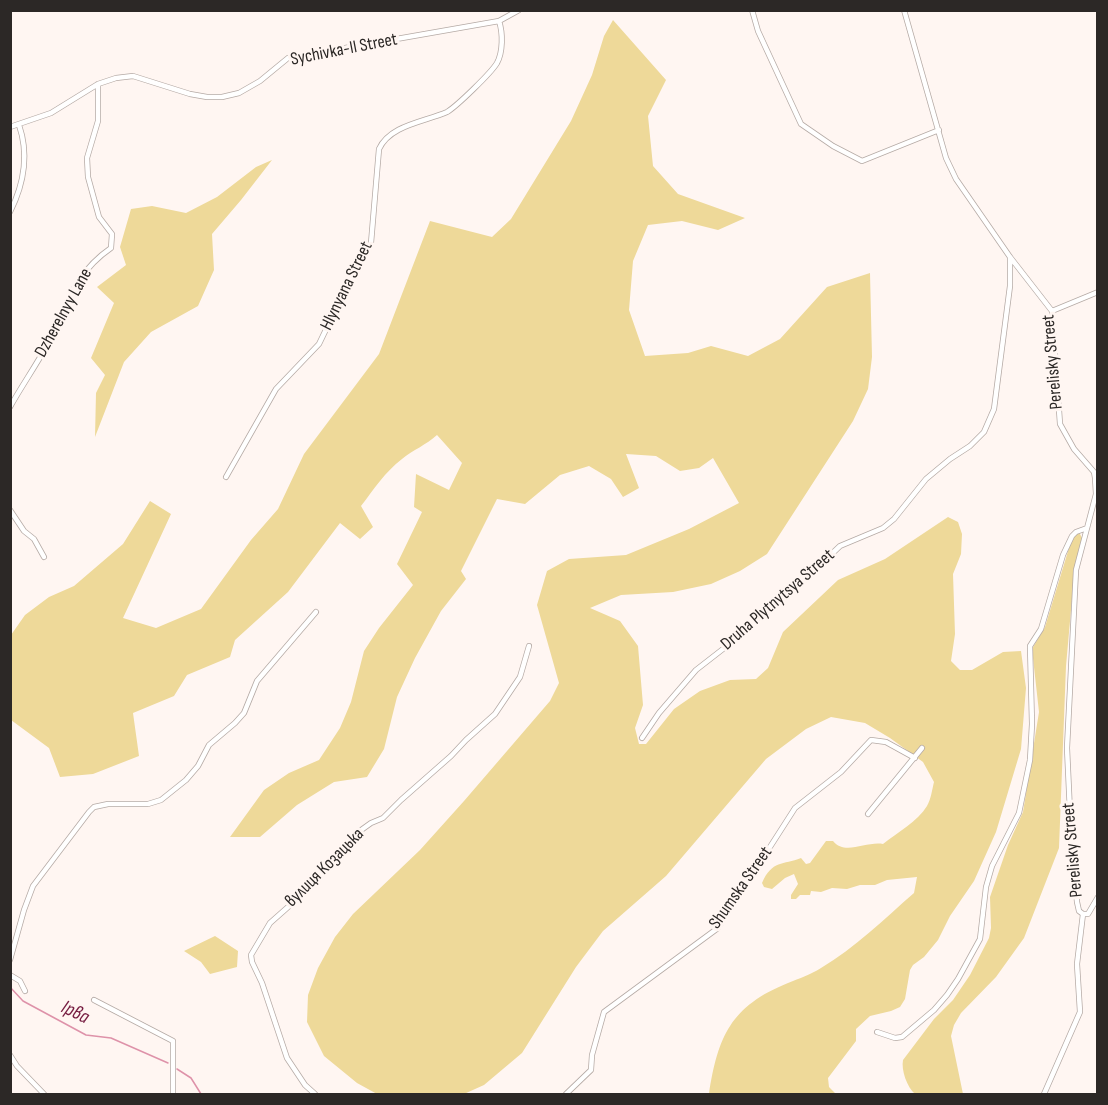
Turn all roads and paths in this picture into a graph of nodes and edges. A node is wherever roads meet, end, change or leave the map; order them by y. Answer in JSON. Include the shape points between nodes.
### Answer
{"nodes":[{"id":1,"x":519,"y":10,"type":"edge"},
{"id":2,"x":752,"y":10,"type":"edge"},
{"id":3,"x":904,"y":10,"type":"edge"},
{"id":4,"x":499,"y":21,"type":"junction"},
{"id":5,"x":98,"y":84,"type":"junction"},
{"id":6,"x":19,"y":125,"type":"junction"},
{"id":7,"x":10,"y":127,"type":"edge"},
{"id":8,"x":939,"y":130,"type":"junction"},
{"id":9,"x":10,"y":212,"type":"edge"},
{"id":10,"x":1010,"y":257,"type":"junction"},
{"id":11,"x":1098,"y":292,"type":"edge"},
{"id":12,"x":1052,"y":311,"type":"junction"},
{"id":13,"x":10,"y":407,"type":"edge"},
{"id":14,"x":226,"y":477,"type":"dead end"},
{"id":15,"x":10,"y":510,"type":"edge"},
{"id":16,"x":1087,"y":528,"type":"junction"},
{"id":17,"x":44,"y":557,"type":"dead end"},
{"id":18,"x":316,"y":612,"type":"dead end"},
{"id":19,"x":529,"y":646,"type":"dead end"},
{"id":20,"x":642,"y":738,"type":"dead end"},
{"id":21,"x":922,"y":748,"type":"dead end"},
{"id":22,"x":915,"y":758,"type":"junction"},
{"id":23,"x":868,"y":814,"type":"dead end"},
{"id":24,"x":1098,"y":897,"type":"edge"},
{"id":25,"x":1083,"y":914,"type":"junction"},
{"id":26,"x":10,"y":960,"type":"edge"},
{"id":27,"x":10,"y":975,"type":"edge"},
{"id":28,"x":25,"y":991,"type":"dead end"},
{"id":29,"x":94,"y":1000,"type":"dead end"},
{"id":30,"x":877,"y":1032,"type":"dead end"},
{"id":31,"x":10,"y":1055,"type":"edge"},
{"id":32,"x":17,"y":1066,"type":"junction"},
{"id":33,"x":10,"y":1069,"type":"edge"},
{"id":34,"x":44,"y":1095,"type":"edge"},
{"id":35,"x":173,"y":1095,"type":"edge"},
{"id":36,"x":315,"y":1095,"type":"edge"},
{"id":37,"x":566,"y":1095,"type":"edge"},
{"id":38,"x":1044,"y":1095,"type":"edge"}],
"edges":[{"from":1,"to":4,"type":"street","name":"Sychivka-II Street"},
{"from":2,"to":8,"type":"street","via":[[801,124],[833,146],[862,160]]},
{"from":3,"to":8,"type":"street","name":"Perelisky Street"},
{"from":4,"to":5,"type":"street","name":"Sychivka-II Street","via":[[288,58],[260,81],[222,97],[190,94],[133,76]]},
{"from":4,"to":14,"type":"street","name":"Hlynyana Street","via":[[500,55],[488,74],[449,110],[399,129],[383,140],[371,243],[319,344],[276,389]]},
{"from":5,"to":6,"type":"street","name":"Sychivka-II Street","via":[[62,108]]},
{"from":5,"to":13,"type":"street","name":"Dzherelnyy Lane","via":[[98,121],[87,158],[88,177],[99,217],[112,234],[111,248],[87,267]]},
{"from":6,"to":7,"type":"street","name":"Sychivka-II Street"},
{"from":6,"to":9,"type":"street","via":[[25,159],[21,188]]},
{"from":8,"to":10,"type":"street","name":"Perelisky Street","via":[[956,179]]},
{"from":10,"to":12,"type":"street","name":"Perelisky Street"},
{"from":10,"to":20,"type":"street","name":"Druha Plytnytsya Street","via":[[1010,286],[994,409],[984,432],[926,479],[883,528],[840,546],[799,585],[769,603],[750,628],[696,670],[658,713]]},
{"from":11,"to":12,"type":"street"},
{"from":12,"to":16,"type":"street","name":"Perelisky Street","via":[[1060,424],[1095,478],[1096,494]]},
{"from":15,"to":17,"type":"street"},
{"from":16,"to":25,"type":"street","name":"Perelisky Street","via":[[1076,570],[1067,748],[1072,855],[1077,902]]},
{"from":16,"to":30,"type":"street","via":[[1072,536],[1041,629],[1030,646],[1030,760],[1019,813],[992,866],[980,939],[958,979],[934,1010],[902,1037]]},
{"from":18,"to":26,"type":"street","via":[[256,681],[244,713],[209,745],[186,780],[161,800],[148,804],[108,804],[89,812],[33,886]]},
{"from":19,"to":36,"type":"street","name":"вулиця Козацька","via":[[520,677],[495,714],[383,818],[357,833],[339,850],[305,892],[270,923],[251,955],[286,1058]]},
{"from":21,"to":22,"type":"street"},
{"from":22,"to":23,"type":"street"},
{"from":22,"to":37,"type":"street","name":"Shumska Street","via":[[886,742],[871,740],[841,772],[800,804],[718,928],[604,1012],[591,1070]]},
{"from":24,"to":25,"type":"street","via":[[1088,914]]},
{"from":25,"to":38,"type":"street","via":[[1077,964],[1080,1012]]},
{"from":27,"to":28,"type":"street","via":[[20,981]]},
{"from":29,"to":35,"type":"street","via":[[173,1041]]},
{"from":31,"to":32,"type":"street"},
{"from":32,"to":33,"type":"street"},
{"from":32,"to":34,"type":"street"}]}
